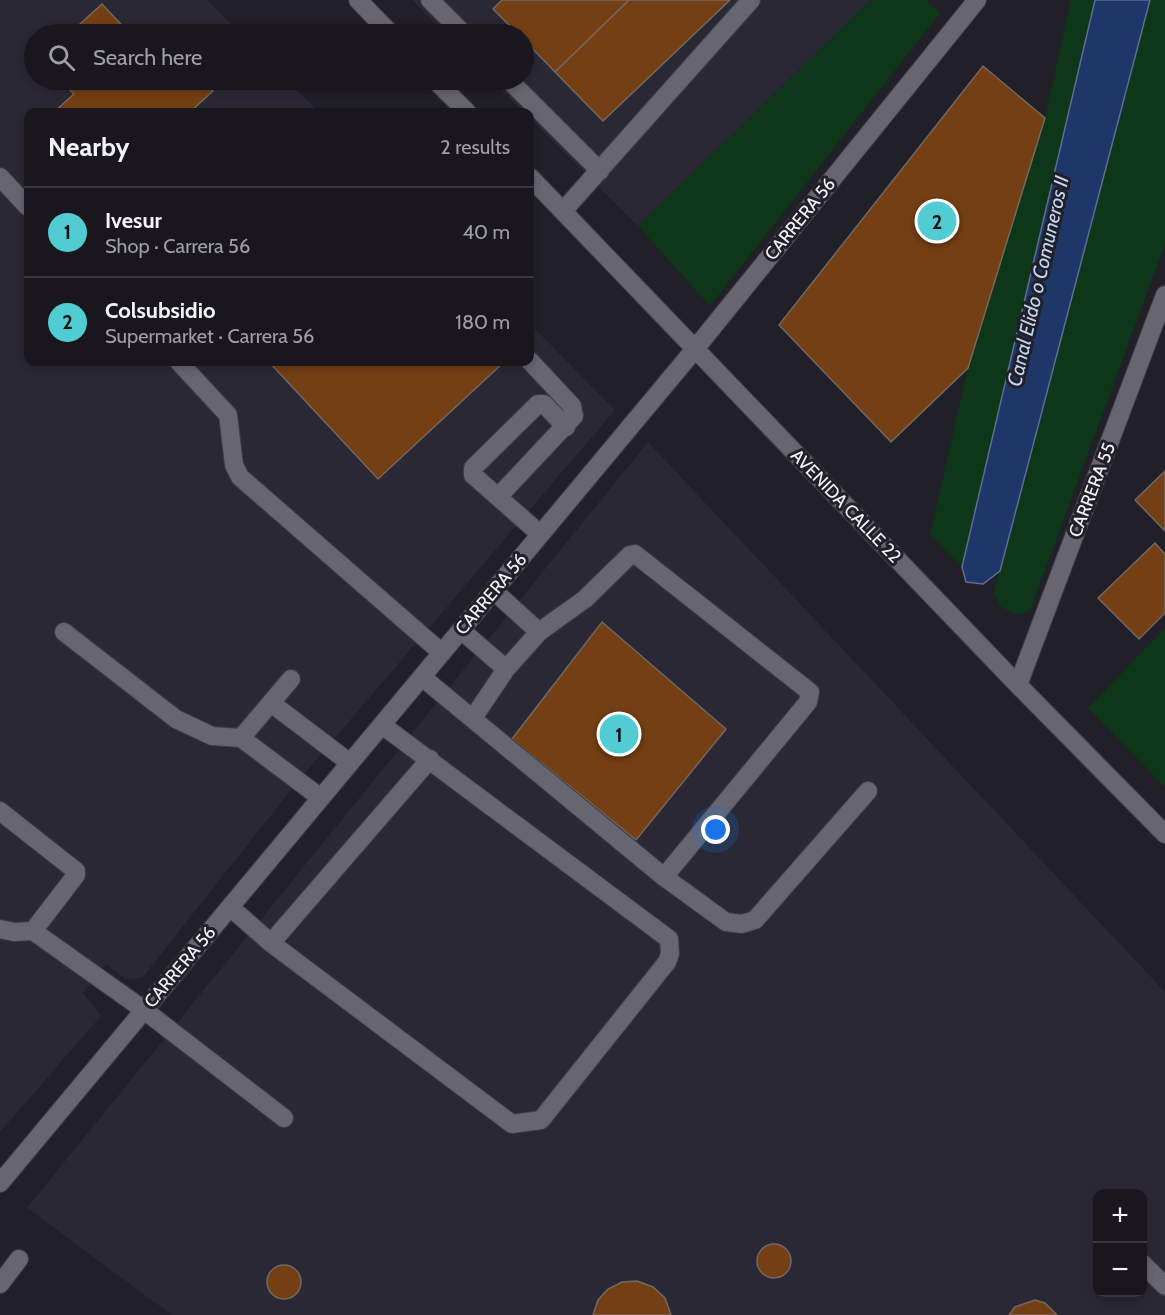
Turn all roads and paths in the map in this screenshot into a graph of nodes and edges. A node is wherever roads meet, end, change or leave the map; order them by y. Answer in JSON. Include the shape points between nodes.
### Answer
{"nodes":[{"id":1,"x":358,"y":0,"type":"edge"},
{"id":2,"x":430,"y":0,"type":"edge"},
{"id":3,"x":751,"y":0,"type":"edge"},
{"id":4,"x":977,"y":0,"type":"edge"},
{"id":5,"x":381,"y":24,"type":"edge"},
{"id":6,"x":454,"y":24,"type":"edge"},
{"id":7,"x":445,"y":90,"type":"edge"},
{"id":8,"x":519,"y":90,"type":"edge"},
{"id":9,"x":463,"y":108,"type":"edge"},
{"id":10,"x":600,"y":171,"type":"junction"},
{"id":11,"x":0,"y":177,"type":"edge"},
{"id":12,"x":534,"y":181,"type":"edge"},
{"id":13,"x":24,"y":203,"type":"edge"},
{"id":14,"x":562,"y":211,"type":"junction"},
{"id":15,"x":1165,"y":296,"type":"edge"},
{"id":16,"x":1161,"y":318,"type":"edge"},
{"id":17,"x":695,"y":349,"type":"junction"},
{"id":18,"x":534,"y":365,"type":"edge"},
{"id":19,"x":183,"y":366,"type":"edge"},
{"id":20,"x":566,"y":427,"type":"junction"},
{"id":21,"x":498,"y":497,"type":"junction"},
{"id":22,"x":540,"y":534,"type":"junction"},
{"id":23,"x":494,"y":591,"type":"junction"},
{"id":24,"x":461,"y":630,"type":"junction"},
{"id":25,"x":64,"y":632,"type":"dead end"},
{"id":26,"x":539,"y":632,"type":"junction"},
{"id":27,"x":442,"y":653,"type":"junction"},
{"id":28,"x":506,"y":669,"type":"junction"},
{"id":29,"x":422,"y":677,"type":"junction"},
{"id":30,"x":291,"y":679,"type":"dead end"},
{"id":31,"x":1018,"y":685,"type":"junction"},
{"id":32,"x":271,"y":703,"type":"junction"},
{"id":33,"x":473,"y":718,"type":"junction"},
{"id":34,"x":382,"y":725,"type":"junction"},
{"id":35,"x":241,"y":738,"type":"junction"},
{"id":36,"x":430,"y":759,"type":"junction"},
{"id":37,"x":350,"y":763,"type":"junction"},
{"id":38,"x":868,"y":791,"type":"dead end"},
{"id":39,"x":321,"y":798,"type":"junction"},
{"id":40,"x":0,"y":811,"type":"edge"},
{"id":41,"x":1165,"y":834,"type":"edge"},
{"id":42,"x":664,"y":877,"type":"junction"},
{"id":43,"x":230,"y":907,"type":"junction"},
{"id":44,"x":0,"y":929,"type":"edge"},
{"id":45,"x":33,"y":931,"type":"junction"},
{"id":46,"x":271,"y":943,"type":"junction"},
{"id":47,"x":144,"y":1010,"type":"junction"},
{"id":48,"x":284,"y":1118,"type":"dead end"},
{"id":49,"x":0,"y":1183,"type":"edge"},
{"id":50,"x":19,"y":1259,"type":"dead end"},
{"id":51,"x":1147,"y":1267,"type":"edge"},
{"id":52,"x":0,"y":1284,"type":"edge"},
{"id":53,"x":1165,"y":1286,"type":"edge"}],
"edges":[{"from":1,"to":5,"type":"street"},
{"from":2,"to":6,"type":"street"},
{"from":3,"to":10,"type":"street"},
{"from":4,"to":17,"type":"street","name":"CARRERA 56"},
{"from":7,"to":9,"type":"street"},
{"from":8,"to":10,"type":"street"},
{"from":10,"to":14,"type":"street"},
{"from":11,"to":13,"type":"street"},
{"from":12,"to":14,"type":"street","name":"AVENIDA CALLE 22"},
{"from":14,"to":17,"type":"street","name":"AVENIDA CALLE 22"},
{"from":15,"to":16,"type":"street","name":"CARRERA 55"},
{"from":16,"to":31,"type":"street","name":"CARRERA 55"},
{"from":17,"to":22,"type":"street","name":"CARRERA 56"},
{"from":17,"to":31,"type":"street","name":"AVENIDA CALLE 22"},
{"from":18,"to":20,"type":"street","via":[[572,406],[574,416]]},
{"from":19,"to":27,"type":"street","via":[[228,415],[234,465],[240,477]]},
{"from":20,"to":21,"type":"street"},
{"from":20,"to":21,"type":"street","via":[[544,404],[538,404],[473,468],[473,474]]},
{"from":21,"to":22,"type":"street"},
{"from":22,"to":23,"type":"street","name":"CARRERA 56"},
{"from":23,"to":24,"type":"street","name":"CARRERA 56"},
{"from":23,"to":26,"type":"street"},
{"from":24,"to":27,"type":"street","name":"CARRERA 56"},
{"from":24,"to":28,"type":"street"},
{"from":25,"to":35,"type":"street","via":[[183,723],[212,736]]},
{"from":26,"to":28,"type":"street"},
{"from":26,"to":42,"type":"street","via":[[585,599],[630,555],[639,555],[810,692],[808,702]]},
{"from":27,"to":29,"type":"street","name":"CARRERA 56"},
{"from":28,"to":33,"type":"street"},
{"from":29,"to":33,"type":"street"},
{"from":29,"to":34,"type":"street","name":"CARRERA 56"},
{"from":30,"to":32,"type":"street"},
{"from":31,"to":41,"type":"street","name":"AVENIDA CALLE 22"},
{"from":32,"to":35,"type":"street"},
{"from":32,"to":37,"type":"street"},
{"from":33,"to":42,"type":"street"},
{"from":34,"to":36,"type":"street"},
{"from":34,"to":37,"type":"street","name":"CARRERA 56"},
{"from":35,"to":39,"type":"street"},
{"from":36,"to":46,"type":"street"},
{"from":36,"to":46,"type":"street","via":[[669,939],[667,962],[541,1120],[512,1124]]},
{"from":37,"to":39,"type":"street","name":"CARRERA 56"},
{"from":38,"to":42,"type":"street","via":[[755,920],[742,924],[726,922]]},
{"from":39,"to":43,"type":"street","name":"CARRERA 56"},
{"from":40,"to":45,"type":"street","via":[[76,871]]},
{"from":43,"to":46,"type":"street"},
{"from":43,"to":47,"type":"street","name":"CARRERA 56"},
{"from":44,"to":45,"type":"street"},
{"from":45,"to":47,"type":"street"},
{"from":47,"to":48,"type":"street"},
{"from":47,"to":49,"type":"street","name":"CARRERA 56"},
{"from":50,"to":52,"type":"street"},
{"from":51,"to":53,"type":"street"}]}
